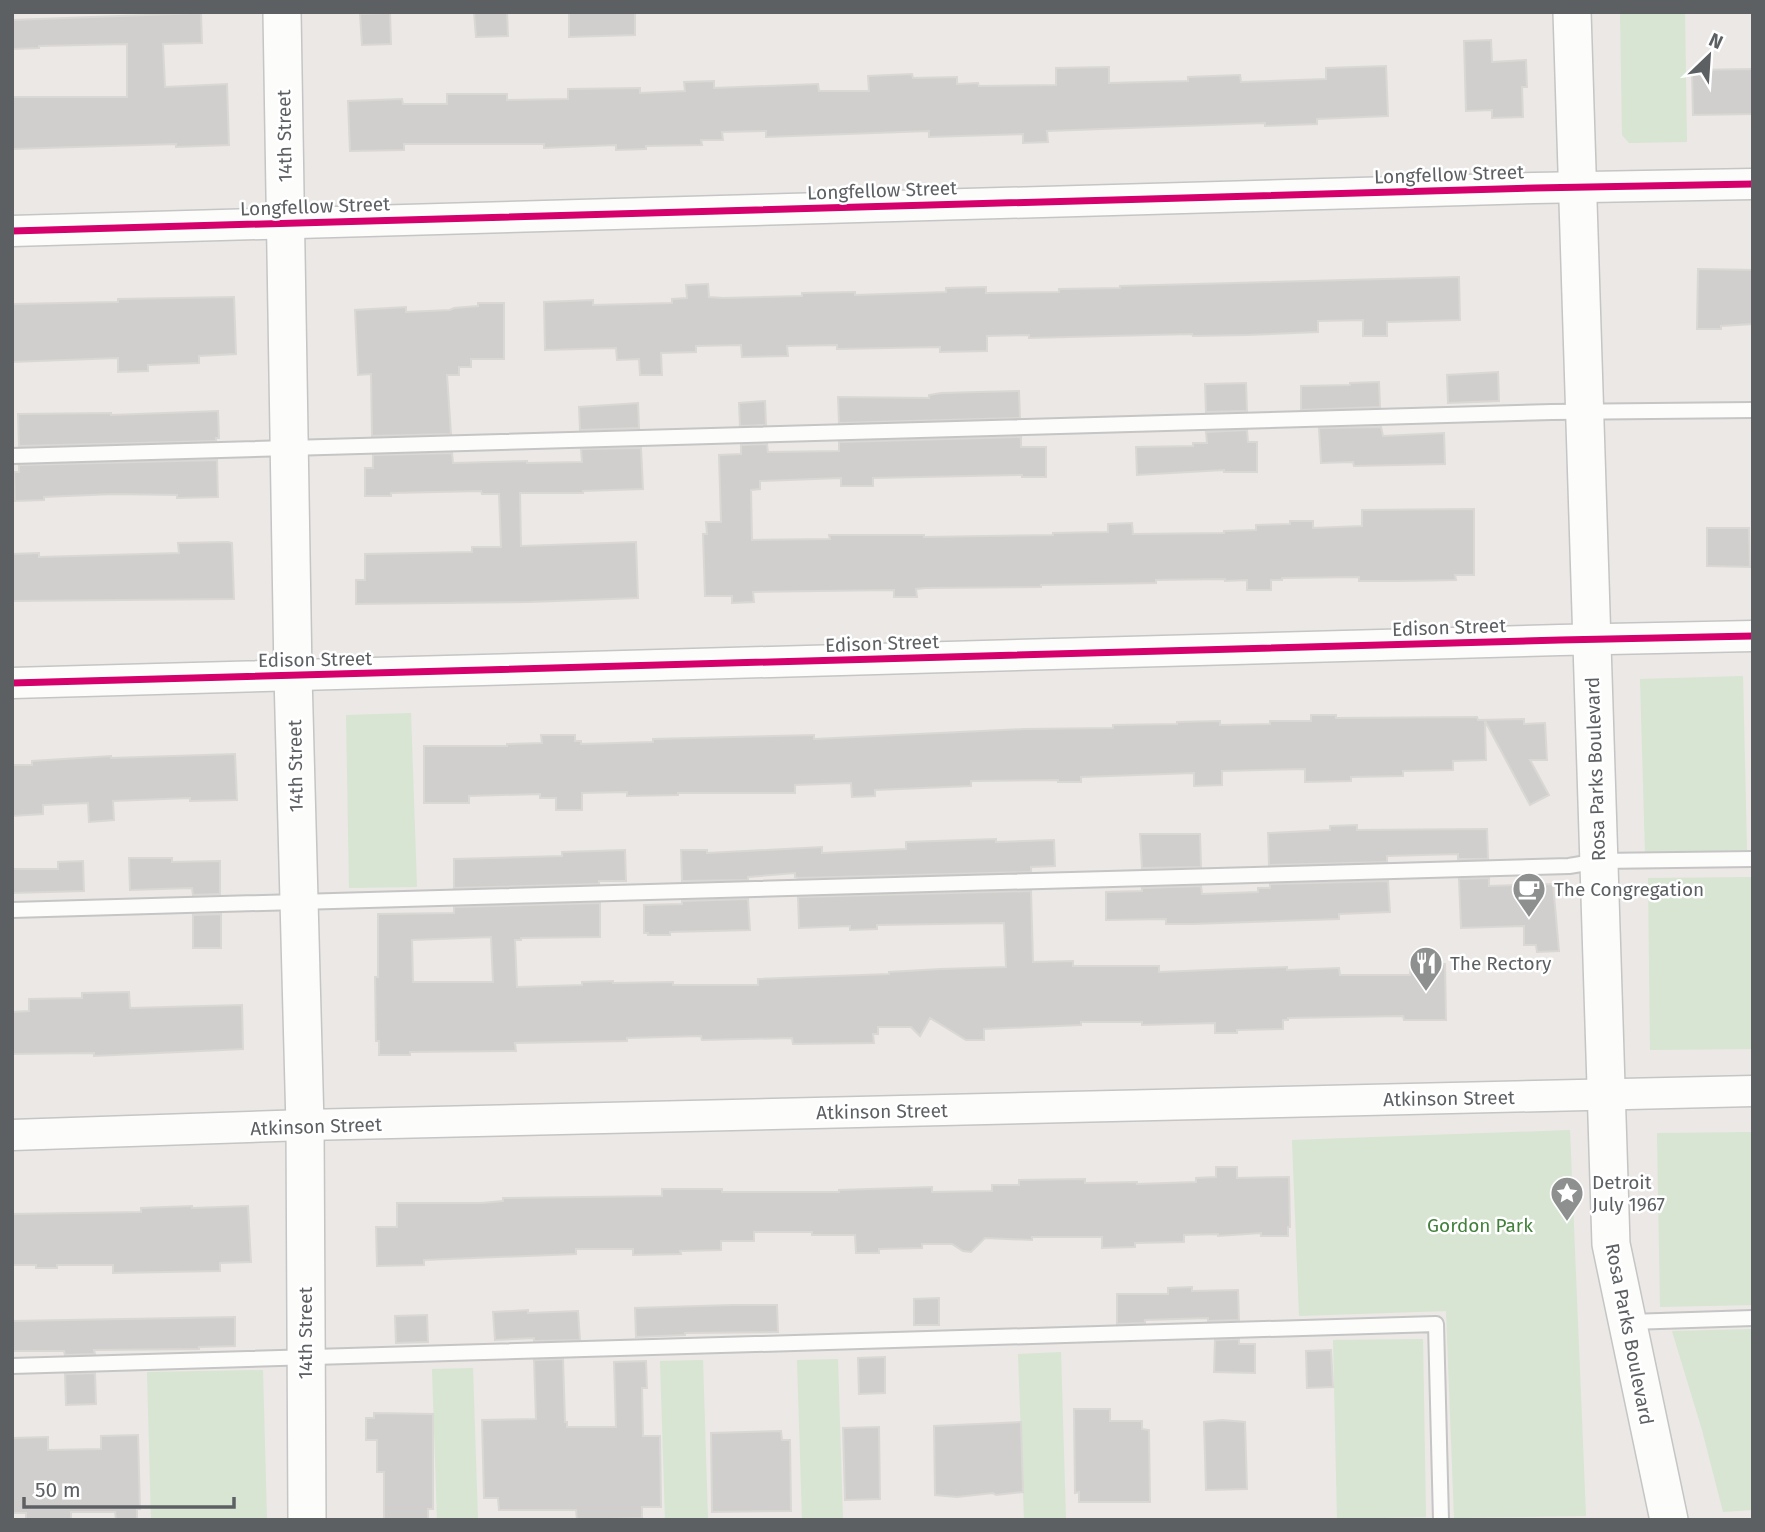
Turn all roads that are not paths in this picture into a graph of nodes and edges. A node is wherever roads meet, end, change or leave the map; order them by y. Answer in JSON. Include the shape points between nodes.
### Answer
{"nodes":[{"id":1,"x":282,"y":12,"type":"edge"},
{"id":2,"x":1572,"y":12,"type":"edge"},
{"id":3,"x":1753,"y":184,"type":"edge"},
{"id":4,"x":1577,"y":187,"type":"junction"},
{"id":5,"x":285,"y":222,"type":"junction"},
{"id":6,"x":12,"y":231,"type":"edge"},
{"id":7,"x":1753,"y":410,"type":"edge"},
{"id":8,"x":1584,"y":413,"type":"junction"},
{"id":9,"x":289,"y":447,"type":"junction"},
{"id":10,"x":12,"y":456,"type":"edge"},
{"id":11,"x":1753,"y":636,"type":"edge"},
{"id":12,"x":1591,"y":639,"type":"junction"},
{"id":13,"x":293,"y":675,"type":"junction"},
{"id":14,"x":12,"y":683,"type":"edge"},
{"id":15,"x":1753,"y":859,"type":"edge"},
{"id":16,"x":1598,"y":861,"type":"junction"},
{"id":17,"x":298,"y":902,"type":"junction"},
{"id":18,"x":12,"y":910,"type":"edge"},
{"id":19,"x":1753,"y":1091,"type":"edge"},
{"id":20,"x":1606,"y":1094,"type":"junction"},
{"id":21,"x":305,"y":1125,"type":"junction"},
{"id":22,"x":12,"y":1135,"type":"edge"},
{"id":23,"x":1753,"y":1318,"type":"edge"},
{"id":24,"x":1627,"y":1322,"type":"junction"},
{"id":25,"x":305,"y":1358,"type":"junction"},
{"id":26,"x":12,"y":1366,"type":"edge"},
{"id":27,"x":307,"y":1520,"type":"edge"},
{"id":28,"x":1441,"y":1520,"type":"edge"},
{"id":29,"x":1669,"y":1520,"type":"edge"}],
"edges":[{"from":1,"to":5,"type":"street","name":"14th Street"},
{"from":2,"to":4,"type":"street","name":"Rosa Parks Boulevard"},
{"from":3,"to":4,"type":"street","name":"Longfellow Street"},
{"from":4,"to":5,"type":"street","name":"Longfellow Street"},
{"from":4,"to":8,"type":"street","name":"Rosa Parks Boulevard"},
{"from":5,"to":6,"type":"street","name":"Longfellow Street"},
{"from":5,"to":9,"type":"street","name":"14th Street"},
{"from":7,"to":8,"type":"lane"},
{"from":8,"to":9,"type":"lane"},
{"from":8,"to":12,"type":"street","name":"Rosa Parks Boulevard"},
{"from":9,"to":10,"type":"lane"},
{"from":9,"to":13,"type":"street","name":"14th Street"},
{"from":11,"to":12,"type":"street","name":"Edison Street"},
{"from":12,"to":13,"type":"street","name":"Edison Street"},
{"from":12,"to":16,"type":"street","name":"Rosa Parks Boulevard"},
{"from":13,"to":14,"type":"street","name":"Edison Street"},
{"from":13,"to":17,"type":"street","name":"14th Street"},
{"from":15,"to":16,"type":"lane"},
{"from":16,"to":17,"type":"lane"},
{"from":16,"to":20,"type":"street","name":"Rosa Parks Boulevard"},
{"from":17,"to":18,"type":"lane"},
{"from":17,"to":21,"type":"street","name":"14th Street"},
{"from":19,"to":20,"type":"street","name":"Atkinson Street"},
{"from":20,"to":21,"type":"street","name":"Atkinson Street"},
{"from":20,"to":24,"type":"street","name":"Rosa Parks Boulevard","via":[[1611,1244]]},
{"from":21,"to":22,"type":"street","name":"Atkinson Street"},
{"from":21,"to":25,"type":"street","name":"14th Street"},
{"from":23,"to":24,"type":"lane"},
{"from":24,"to":29,"type":"street","name":"Rosa Parks Boulevard"},
{"from":25,"to":26,"type":"lane"},
{"from":25,"to":27,"type":"street","name":"14th Street"},
{"from":25,"to":28,"type":"lane","via":[[1436,1324]]}]}
